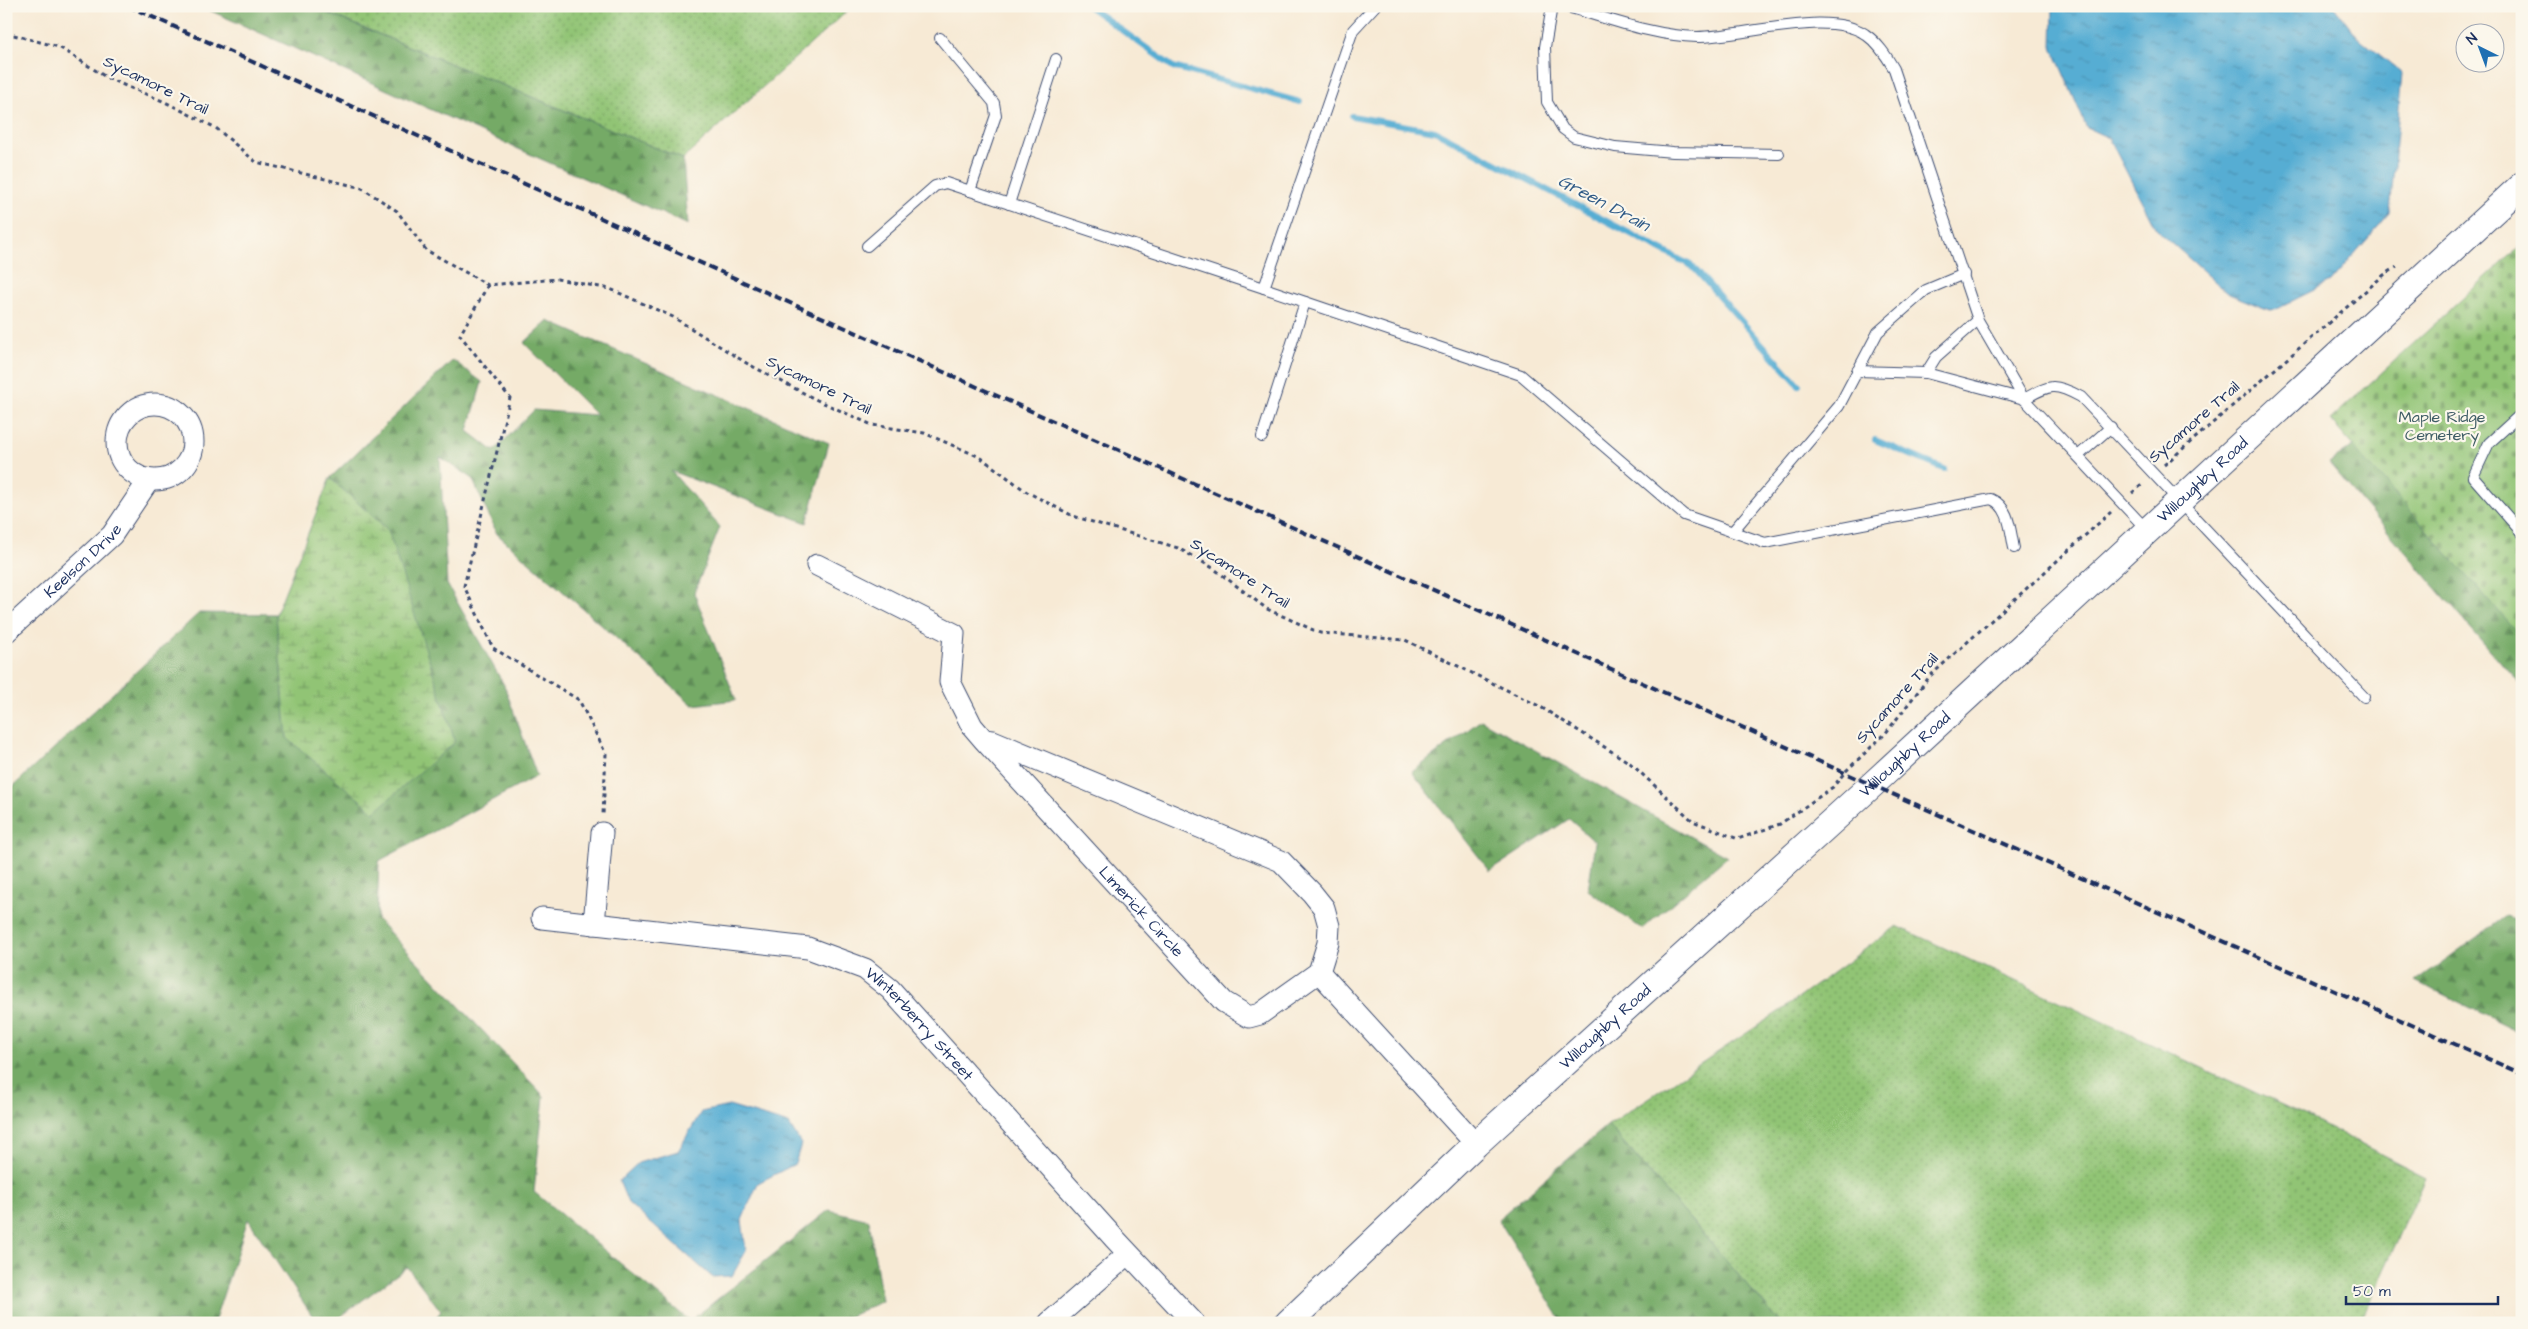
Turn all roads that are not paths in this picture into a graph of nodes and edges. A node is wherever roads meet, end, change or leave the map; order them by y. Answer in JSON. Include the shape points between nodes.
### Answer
{"nodes":[{"id":1,"x":1376,"y":6,"type":"edge"},
{"id":2,"x":1552,"y":6,"type":"edge"},
{"id":3,"x":1564,"y":6,"type":"edge"},
{"id":4,"x":940,"y":38,"type":"dead end"},
{"id":5,"x":1056,"y":59,"type":"dead end"},
{"id":6,"x":1780,"y":154,"type":"dead end"},
{"id":7,"x":2522,"y":185,"type":"edge"},
{"id":8,"x":970,"y":191,"type":"junction"},
{"id":9,"x":1009,"y":204,"type":"junction"},
{"id":10,"x":867,"y":246,"type":"dead end"},
{"id":11,"x":1964,"y":274,"type":"junction"},
{"id":12,"x":1264,"y":288,"type":"junction"},
{"id":13,"x":1306,"y":302,"type":"junction"},
{"id":14,"x":1978,"y":320,"type":"junction"},
{"id":15,"x":1857,"y":371,"type":"junction"},
{"id":16,"x":1926,"y":374,"type":"junction"},
{"id":17,"x":2024,"y":399,"type":"junction"},
{"id":18,"x":2522,"y":413,"type":"edge"},
{"id":19,"x":2110,"y":427,"type":"junction"},
{"id":20,"x":1262,"y":437,"type":"dead end"},
{"id":21,"x":2078,"y":456,"type":"junction"},
{"id":22,"x":149,"y":480,"type":"dead end"},
{"id":23,"x":2181,"y":500,"type":"junction"},
{"id":24,"x":2147,"y":530,"type":"junction"},
{"id":25,"x":1733,"y":532,"type":"junction"},
{"id":26,"x":2522,"y":532,"type":"edge"},
{"id":27,"x":2014,"y":548,"type":"dead end"},
{"id":28,"x":817,"y":565,"type":"dead end"},
{"id":29,"x":8,"y":628,"type":"edge"},
{"id":30,"x":2364,"y":697,"type":"dead end"},
{"id":31,"x":984,"y":740,"type":"junction"},
{"id":32,"x":602,"y":833,"type":"road end"},
{"id":33,"x":542,"y":918,"type":"dead end"},
{"id":34,"x":594,"y":924,"type":"junction"},
{"id":35,"x":1319,"y":972,"type":"junction"},
{"id":36,"x":1476,"y":1144,"type":"junction"},
{"id":37,"x":1128,"y":1254,"type":"junction"},
{"id":38,"x":1050,"y":1323,"type":"edge"},
{"id":39,"x":1194,"y":1323,"type":"edge"},
{"id":40,"x":1288,"y":1323,"type":"edge"}],
"edges":[{"from":1,"to":12,"type":"lane","via":[[1353,30]]},
{"from":2,"to":6,"type":"lane","via":[[1545,47],[1546,102],[1563,128],[1574,137],[1615,147],[1673,152]]},
{"from":3,"to":11,"type":"lane","via":[[1655,31],[1697,37],[1777,27],[1840,24],[1864,34],[1884,51],[1894,69]]},
{"from":4,"to":8,"type":"lane","via":[[994,103],[996,115]]},
{"from":5,"to":9,"type":"lane"},
{"from":7,"to":23,"type":"street","name":"Willoughby Road"},
{"from":8,"to":9,"type":"lane"},
{"from":8,"to":10,"type":"lane","via":[[946,183],[935,186]]},
{"from":9,"to":12,"type":"lane"},
{"from":11,"to":14,"type":"lane"},
{"from":11,"to":15,"type":"lane","via":[[1926,290],[1878,332]]},
{"from":12,"to":13,"type":"lane"},
{"from":13,"to":20,"type":"lane"},
{"from":13,"to":25,"type":"lane","via":[[1521,376],[1684,515]]},
{"from":14,"to":16,"type":"lane","via":[[1936,357]]},
{"from":14,"to":17,"type":"lane"},
{"from":15,"to":16,"type":"lane"},
{"from":15,"to":25,"type":"lane","via":[[1838,406]]},
{"from":16,"to":17,"type":"lane"},
{"from":17,"to":19,"type":"lane","via":[[2049,386],[2066,388],[2082,397]]},
{"from":17,"to":21,"type":"lane"},
{"from":18,"to":26,"type":"lane","via":[[2489,443],[2473,477]]},
{"from":19,"to":21,"type":"lane"},
{"from":19,"to":23,"type":"lane"},
{"from":21,"to":24,"type":"lane"},
{"from":22,"to":29,"type":"street","name":"Keelson Drive","via":[[112,535]]},
{"from":23,"to":24,"type":"street","name":"Willoughby Road"},
{"from":23,"to":30,"type":"lane"},
{"from":24,"to":36,"type":"street","name":"Willoughby Road"},
{"from":25,"to":27,"type":"lane","via":[[1766,543],[1992,499],[2005,511]]},
{"from":28,"to":31,"type":"street","name":"Limerick Circle","via":[[954,634],[950,682],[972,726]]},
{"from":31,"to":35,"type":"street","via":[[1281,861],[1324,908],[1329,932]]},
{"from":31,"to":35,"type":"street","name":"Limerick Circle","via":[[1224,1002],[1236,1011],[1248,1017],[1260,1014]]},
{"from":32,"to":34,"type":"street"},
{"from":33,"to":34,"type":"street","name":"Winterberry Street"},
{"from":34,"to":37,"type":"street","name":"Winterberry Street","via":[[808,948],[865,969],[890,989]]},
{"from":35,"to":36,"type":"street"},
{"from":36,"to":40,"type":"street","name":"Willoughby Road"},
{"from":37,"to":38,"type":"street"},
{"from":37,"to":39,"type":"street","name":"Winterberry Street"}]}
